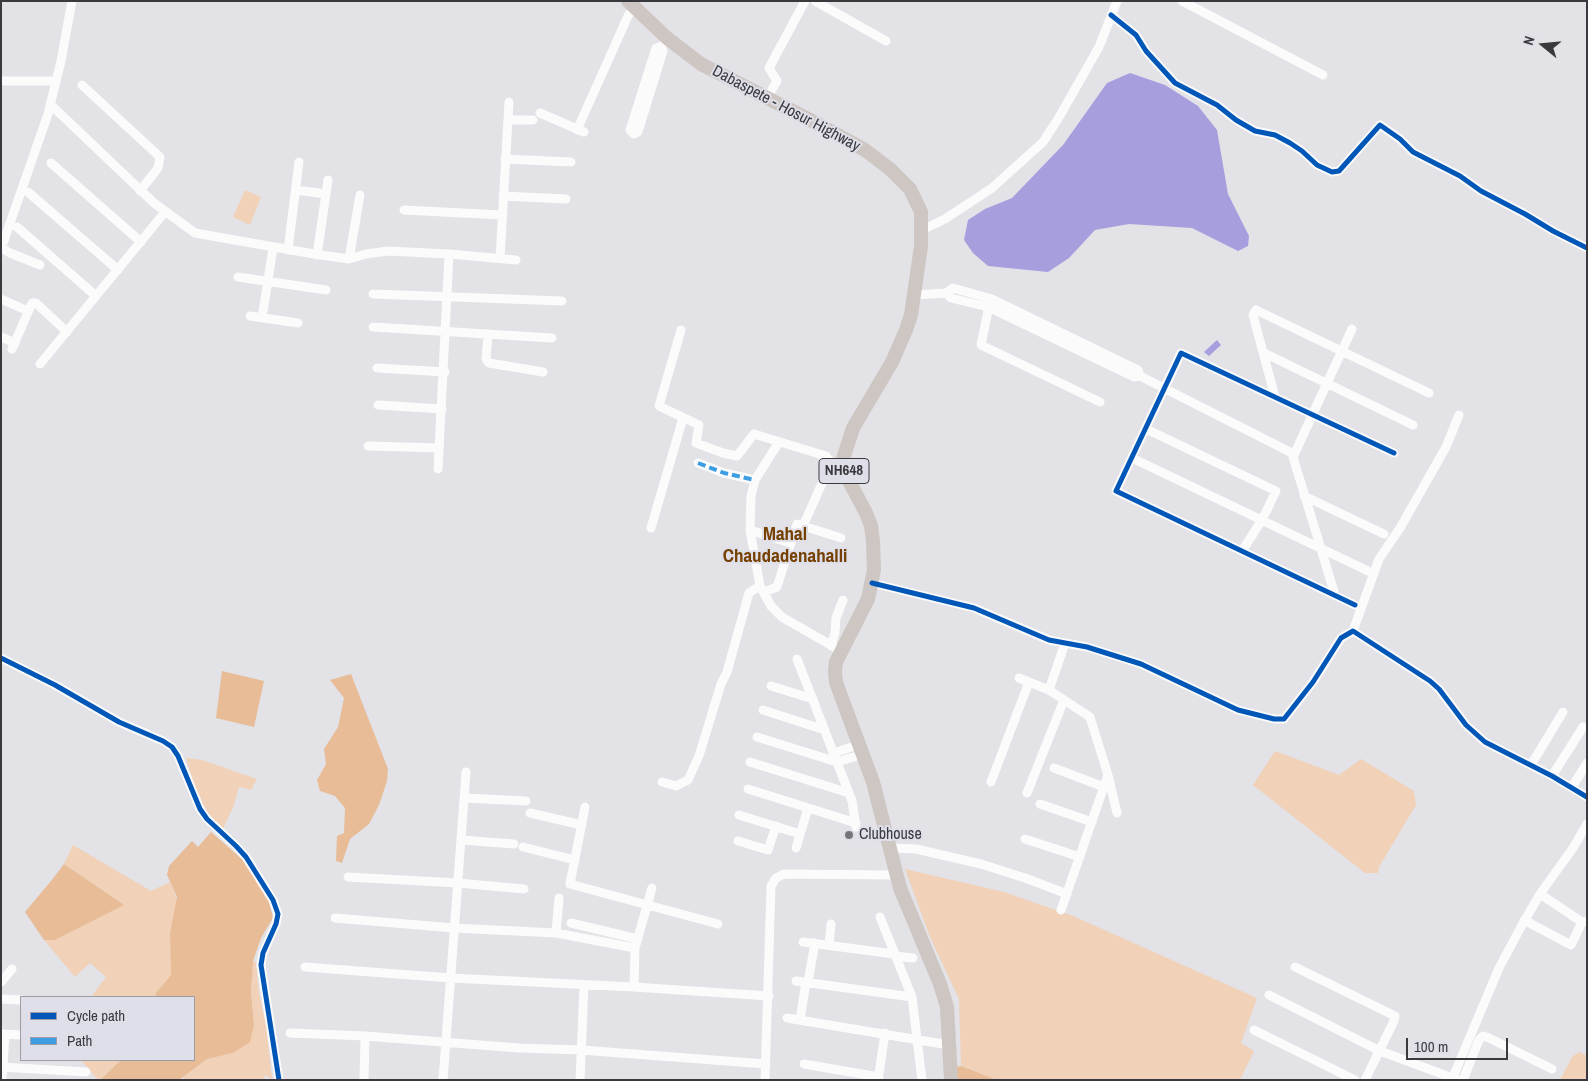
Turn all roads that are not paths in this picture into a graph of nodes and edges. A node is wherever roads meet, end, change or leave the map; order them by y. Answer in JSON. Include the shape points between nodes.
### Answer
{"nodes":[{"id":1,"x":72,"y":1,"type":"edge"},
{"id":2,"x":805,"y":1,"type":"edge"},
{"id":3,"x":815,"y":1,"type":"edge"},
{"id":4,"x":1117,"y":1,"type":"edge"},
{"id":5,"x":1182,"y":1,"type":"edge"},
{"id":6,"x":631,"y":4,"type":"edge"},
{"id":7,"x":1111,"y":15,"type":"junction"},
{"id":8,"x":886,"y":41,"type":"dead end"},
{"id":9,"x":664,"y":42,"type":"junction"},
{"id":10,"x":1323,"y":75,"type":"dead end"},
{"id":11,"x":1,"y":81,"type":"edge"},
{"id":12,"x":56,"y":81,"type":"junction"},
{"id":13,"x":82,"y":85,"type":"dead end"},
{"id":14,"x":767,"y":98,"type":"junction"},
{"id":15,"x":509,"y":102,"type":"dead end"},
{"id":16,"x":50,"y":104,"type":"junction"},
{"id":17,"x":508,"y":120,"type":"junction"},
{"id":18,"x":505,"y":159,"type":"junction"},
{"id":19,"x":299,"y":162,"type":"dead end"},
{"id":20,"x":572,"y":162,"type":"dead end"},
{"id":21,"x":51,"y":163,"type":"dead end"},
{"id":22,"x":328,"y":180,"type":"dead end"},
{"id":23,"x":296,"y":190,"type":"junction"},
{"id":24,"x":140,"y":191,"type":"junction"},
{"id":25,"x":28,"y":192,"type":"dead end"},
{"id":26,"x":326,"y":194,"type":"junction"},
{"id":27,"x":360,"y":195,"type":"dead end"},
{"id":28,"x":503,"y":196,"type":"junction"},
{"id":29,"x":566,"y":199,"type":"dead end"},
{"id":30,"x":404,"y":210,"type":"dead end"},
{"id":31,"x":165,"y":212,"type":"junction"},
{"id":32,"x":502,"y":215,"type":"junction"},
{"id":33,"x":17,"y":227,"type":"dead end"},
{"id":34,"x":922,"y":230,"type":"junction"},
{"id":35,"x":141,"y":242,"type":"junction"},
{"id":36,"x":274,"y":248,"type":"junction"},
{"id":37,"x":1587,"y":248,"type":"edge"},
{"id":38,"x":2,"y":249,"type":"edge"},
{"id":39,"x":288,"y":250,"type":"junction"},
{"id":40,"x":449,"y":254,"type":"junction"},
{"id":41,"x":316,"y":255,"type":"junction"},
{"id":42,"x":349,"y":258,"type":"junction"},
{"id":43,"x":500,"y":258,"type":"junction"},
{"id":44,"x":516,"y":260,"type":"dead end"},
{"id":45,"x":40,"y":265,"type":"dead end"},
{"id":46,"x":118,"y":270,"type":"junction"},
{"id":47,"x":238,"y":277,"type":"dead end"},
{"id":48,"x":268,"y":282,"type":"junction"},
{"id":49,"x":326,"y":290,"type":"dead end"},
{"id":50,"x":373,"y":294,"type":"dead end"},
{"id":51,"x":914,"y":295,"type":"junction"},
{"id":52,"x":96,"y":296,"type":"junction"},
{"id":53,"x":448,"y":296,"type":"junction"},
{"id":54,"x":1,"y":299,"type":"edge"},
{"id":55,"x":562,"y":301,"type":"dead end"},
{"id":56,"x":990,"y":303,"type":"junction"},
{"id":57,"x":28,"y":311,"type":"junction"},
{"id":58,"x":250,"y":316,"type":"dead end"},
{"id":59,"x":262,"y":318,"type":"junction"},
{"id":60,"x":298,"y":323,"type":"dead end"},
{"id":61,"x":373,"y":328,"type":"dead end"},
{"id":62,"x":1352,"y":329,"type":"dead end"},
{"id":63,"x":681,"y":330,"type":"dead end"},
{"id":64,"x":446,"y":331,"type":"junction"},
{"id":65,"x":67,"y":332,"type":"junction"},
{"id":66,"x":488,"y":334,"type":"junction"},
{"id":67,"x":1,"y":337,"type":"edge"},
{"id":68,"x":552,"y":338,"type":"dead end"},
{"id":69,"x":1342,"y":351,"type":"junction"},
{"id":70,"x":1264,"y":353,"type":"junction"},
{"id":71,"x":40,"y":364,"type":"dead end"},
{"id":72,"x":377,"y":368,"type":"dead end"},
{"id":73,"x":444,"y":372,"type":"junction"},
{"id":74,"x":543,"y":372,"type":"dead end"},
{"id":75,"x":1327,"y":383,"type":"junction"},
{"id":76,"x":1164,"y":389,"type":"junction"},
{"id":77,"x":1429,"y":393,"type":"dead end"},
{"id":78,"x":1276,"y":397,"type":"junction"},
{"id":79,"x":1100,"y":402,"type":"dead end"},
{"id":80,"x":378,"y":405,"type":"dead end"},
{"id":81,"x":442,"y":409,"type":"junction"},
{"id":82,"x":1312,"y":414,"type":"junction"},
{"id":83,"x":1459,"y":415,"type":"dead end"},
{"id":84,"x":683,"y":418,"type":"junction"},
{"id":85,"x":1413,"y":424,"type":"dead end"},
{"id":86,"x":1146,"y":428,"type":"junction"},
{"id":87,"x":779,"y":442,"type":"junction"},
{"id":88,"x":368,"y":446,"type":"dead end"},
{"id":89,"x":439,"y":448,"type":"junction"},
{"id":90,"x":1394,"y":453,"type":"dead end"},
{"id":91,"x":1294,"y":454,"type":"junction"},
{"id":92,"x":1132,"y":458,"type":"junction"},
{"id":93,"x":698,"y":463,"type":"dead end"},
{"id":94,"x":837,"y":463,"type":"junction"},
{"id":95,"x":438,"y":469,"type":"dead end"},
{"id":96,"x":755,"y":480,"type":"junction"},
{"id":97,"x":1304,"y":496,"type":"junction"},
{"id":98,"x":1262,"y":520,"type":"junction"},
{"id":99,"x":803,"y":526,"type":"junction"},
{"id":100,"x":651,"y":528,"type":"dead end"},
{"id":101,"x":750,"y":530,"type":"junction"},
{"id":102,"x":1384,"y":534,"type":"dead end"},
{"id":103,"x":841,"y":538,"type":"dead end"},
{"id":104,"x":790,"y":544,"type":"junction"},
{"id":105,"x":1320,"y":548,"type":"junction"},
{"id":106,"x":1242,"y":551,"type":"junction"},
{"id":107,"x":1368,"y":571,"type":"dead end"},
{"id":108,"x":872,"y":583,"type":"junction"},
{"id":109,"x":762,"y":589,"type":"junction"},
{"id":110,"x":1334,"y":596,"type":"junction"},
{"id":111,"x":843,"y":600,"type":"dead end"},
{"id":112,"x":1355,"y":605,"type":"dead end"},
{"id":113,"x":1353,"y":631,"type":"junction"},
{"id":114,"x":836,"y":649,"type":"junction"},
{"id":115,"x":1062,"y":649,"type":"dead end"},
{"id":116,"x":1,"y":658,"type":"edge"},
{"id":117,"x":797,"y":659,"type":"dead end"},
{"id":118,"x":1019,"y":678,"type":"dead end"},
{"id":119,"x":1029,"y":682,"type":"junction"},
{"id":120,"x":771,"y":686,"type":"dead end"},
{"id":121,"x":1049,"y":690,"type":"junction"},
{"id":122,"x":813,"y":699,"type":"junction"},
{"id":123,"x":1064,"y":700,"type":"junction"},
{"id":124,"x":763,"y":710,"type":"dead end"},
{"id":125,"x":1563,"y":712,"type":"dead end"},
{"id":126,"x":1583,"y":727,"type":"dead end"},
{"id":127,"x":825,"y":730,"type":"junction"},
{"id":128,"x":757,"y":738,"type":"dead end"},
{"id":129,"x":862,"y":749,"type":"junction"},
{"id":130,"x":836,"y":757,"type":"junction"},
{"id":131,"x":750,"y":762,"type":"dead end"},
{"id":132,"x":1587,"y":763,"type":"edge"},
{"id":133,"x":1531,"y":765,"type":"junction"},
{"id":134,"x":1054,"y":768,"type":"dead end"},
{"id":135,"x":466,"y":772,"type":"dead end"},
{"id":136,"x":1108,"y":775,"type":"junction"},
{"id":137,"x":1552,"y":776,"type":"junction"},
{"id":138,"x":662,"y":782,"type":"dead end"},
{"id":139,"x":991,"y":782,"type":"dead end"},
{"id":140,"x":1104,"y":787,"type":"junction"},
{"id":141,"x":1572,"y":787,"type":"junction"},
{"id":142,"x":748,"y":789,"type":"dead end"},
{"id":143,"x":849,"y":793,"type":"junction"},
{"id":144,"x":1028,"y":793,"type":"dead end"},
{"id":145,"x":1587,"y":797,"type":"edge"},
{"id":146,"x":464,"y":798,"type":"junction"},
{"id":147,"x":526,"y":801,"type":"dead end"},
{"id":148,"x":1040,"y":804,"type":"dead end"},
{"id":149,"x":585,"y":806,"type":"dead end"},
{"id":150,"x":808,"y":808,"type":"junction"},
{"id":151,"x":530,"y":813,"type":"dead end"},
{"id":152,"x":1118,"y":813,"type":"dead end"},
{"id":153,"x":739,"y":815,"type":"dead end"},
{"id":154,"x":1092,"y":822,"type":"junction"},
{"id":155,"x":1587,"y":824,"type":"edge"},
{"id":156,"x":582,"y":826,"type":"junction"},
{"id":157,"x":776,"y":826,"type":"junction"},
{"id":158,"x":800,"y":834,"type":"junction"},
{"id":159,"x":1025,"y":839,"type":"dead end"},
{"id":160,"x":461,"y":840,"type":"junction"},
{"id":161,"x":738,"y":841,"type":"dead end"},
{"id":162,"x":796,"y":848,"type":"dead end"},
{"id":163,"x":889,"y":848,"type":"junction"},
{"id":164,"x":1080,"y":857,"type":"junction"},
{"id":165,"x":574,"y":860,"type":"junction"},
{"id":166,"x":895,"y":875,"type":"junction"},
{"id":167,"x":348,"y":877,"type":"dead end"},
{"id":168,"x":458,"y":882,"type":"junction"},
{"id":169,"x":524,"y":888,"type":"dead end"},
{"id":170,"x":652,"y":888,"type":"dead end"},
{"id":171,"x":1067,"y":894,"type":"junction"},
{"id":172,"x":1540,"y":894,"type":"junction"},
{"id":173,"x":559,"y":898,"type":"dead end"},
{"id":174,"x":647,"y":906,"type":"junction"},
{"id":175,"x":1061,"y":910,"type":"dead end"},
{"id":176,"x":880,"y":917,"type":"dead end"},
{"id":177,"x":335,"y":918,"type":"dead end"},
{"id":178,"x":1524,"y":920,"type":"junction"},
{"id":179,"x":1584,"y":922,"type":"edge"},
{"id":180,"x":571,"y":923,"type":"dead end"},
{"id":181,"x":718,"y":924,"type":"dead end"},
{"id":182,"x":831,"y":924,"type":"dead end"},
{"id":183,"x":454,"y":928,"type":"junction"},
{"id":184,"x":556,"y":933,"type":"junction"},
{"id":185,"x":803,"y":942,"type":"dead end"},
{"id":186,"x":636,"y":943,"type":"junction"},
{"id":187,"x":815,"y":943,"type":"junction"},
{"id":188,"x":829,"y":945,"type":"junction"},
{"id":189,"x":894,"y":955,"type":"junction"},
{"id":190,"x":913,"y":958,"type":"dead end"},
{"id":191,"x":305,"y":967,"type":"dead end"},
{"id":192,"x":1295,"y":967,"type":"dead end"},
{"id":193,"x":12,"y":970,"type":"dead end"},
{"id":194,"x":451,"y":978,"type":"junction"},
{"id":195,"x":796,"y":981,"type":"dead end"},
{"id":196,"x":1,"y":982,"type":"edge"},
{"id":197,"x":807,"y":982,"type":"junction"},
{"id":198,"x":584,"y":985,"type":"junction"},
{"id":199,"x":634,"y":987,"type":"junction"},
{"id":200,"x":769,"y":996,"type":"junction"},
{"id":201,"x":1269,"y":996,"type":"dead end"},
{"id":202,"x":912,"y":997,"type":"junction"},
{"id":203,"x":1,"y":998,"type":"edge"},
{"id":204,"x":20,"y":1000,"type":"edge"},
{"id":205,"x":786,"y":1018,"type":"dead end"},
{"id":206,"x":800,"y":1020,"type":"junction"},
{"id":207,"x":1254,"y":1030,"type":"dead end"},
{"id":208,"x":290,"y":1033,"type":"dead end"},
{"id":209,"x":3,"y":1034,"type":"edge"},
{"id":210,"x":885,"y":1034,"type":"junction"},
{"id":211,"x":20,"y":1035,"type":"edge"},
{"id":212,"x":364,"y":1036,"type":"junction"},
{"id":213,"x":918,"y":1040,"type":"junction"},
{"id":214,"x":446,"y":1042,"type":"junction"},
{"id":215,"x":950,"y":1045,"type":"junction"},
{"id":216,"x":581,"y":1050,"type":"junction"},
{"id":217,"x":1380,"y":1050,"type":"junction"},
{"id":218,"x":766,"y":1064,"type":"junction"},
{"id":219,"x":804,"y":1064,"type":"dead end"},
{"id":220,"x":2,"y":1067,"type":"edge"},
{"id":221,"x":1552,"y":1069,"type":"dead end"},
{"id":222,"x":86,"y":1072,"type":"dead end"},
{"id":223,"x":878,"y":1078,"type":"edge"},
{"id":224,"x":1456,"y":1078,"type":"edge"},
{"id":225,"x":2,"y":1080,"type":"edge"},
{"id":226,"x":279,"y":1080,"type":"edge"},
{"id":227,"x":364,"y":1080,"type":"edge"},
{"id":228,"x":443,"y":1080,"type":"edge"},
{"id":229,"x":580,"y":1080,"type":"edge"},
{"id":230,"x":765,"y":1080,"type":"edge"},
{"id":231,"x":922,"y":1080,"type":"edge"},
{"id":232,"x":951,"y":1080,"type":"edge"},
{"id":233,"x":1355,"y":1080,"type":"edge"},
{"id":234,"x":1365,"y":1080,"type":"edge"},
{"id":235,"x":1463,"y":1080,"type":"edge"}],
"edges":[{"from":1,"to":12,"type":"street"},
{"from":2,"to":14,"type":"street","via":[[769,68],[777,81]]},
{"from":3,"to":8,"type":"street"},
{"from":4,"to":7,"type":"street"},
{"from":5,"to":10,"type":"street"},
{"from":6,"to":9,"type":"highway","name":"Dabaspete - Hosur Highway","number":"NH648"},
{"from":6,"to":17,"type":"street","via":[[581,131],[537,116]]},
{"from":7,"to":34,"type":"street","via":[[1099,47],[1043,142],[992,188]]},
{"from":7,"to":37,"type":"street","via":[[1136,34],[1146,51],[1175,84],[1217,105],[1255,131],[1275,135],[1290,143],[1317,165],[1332,172],[1339,171],[1380,125],[1413,152]]},
{"from":9,"to":9,"type":"street","via":[[641,123],[634,134],[630,130],[656,48]]},
{"from":9,"to":14,"type":"highway","name":"Dabaspete - Hosur Highway","number":"NH648"},
{"from":11,"to":12,"type":"street"},
{"from":12,"to":16,"type":"street"},
{"from":13,"to":24,"type":"street","via":[[160,157],[158,168]]},
{"from":14,"to":34,"type":"highway","name":"Dabaspete - Hosur Highway","number":"NH648","via":[[865,150],[890,170],[917,200],[922,212]]},
{"from":15,"to":17,"type":"street"},
{"from":16,"to":24,"type":"street"},
{"from":16,"to":38,"type":"street"},
{"from":17,"to":18,"type":"street"},
{"from":18,"to":20,"type":"street"},
{"from":18,"to":28,"type":"street"},
{"from":19,"to":23,"type":"street"},
{"from":21,"to":35,"type":"street"},
{"from":22,"to":26,"type":"street"},
{"from":23,"to":26,"type":"street"},
{"from":23,"to":39,"type":"street"},
{"from":24,"to":31,"type":"street"},
{"from":25,"to":46,"type":"street"},
{"from":26,"to":41,"type":"street"},
{"from":27,"to":42,"type":"street"},
{"from":28,"to":29,"type":"street"},
{"from":28,"to":32,"type":"street"},
{"from":30,"to":32,"type":"street"},
{"from":31,"to":35,"type":"street"},
{"from":31,"to":36,"type":"street","via":[[195,233]]},
{"from":32,"to":43,"type":"street"},
{"from":33,"to":52,"type":"street"},
{"from":34,"to":51,"type":"highway","name":"Dabaspete - Hosur Highway","number":"NH648"},
{"from":35,"to":46,"type":"street"},
{"from":36,"to":39,"type":"street"},
{"from":36,"to":48,"type":"street"},
{"from":38,"to":45,"type":"street"},
{"from":39,"to":41,"type":"street"},
{"from":40,"to":42,"type":"street","via":[[388,251]]},
{"from":40,"to":43,"type":"street"},
{"from":40,"to":53,"type":"street"},
{"from":41,"to":42,"type":"street"},
{"from":43,"to":44,"type":"street"},
{"from":46,"to":52,"type":"street"},
{"from":47,"to":48,"type":"street"},
{"from":48,"to":49,"type":"street"},
{"from":48,"to":59,"type":"street"},
{"from":50,"to":53,"type":"street"},
{"from":51,"to":56,"type":"street","via":[[946,293],[951,298]]},
{"from":51,"to":94,"type":"highway","name":"Dabaspete - Hosur Highway","number":"NH648","via":[[911,315],[899,347]]},
{"from":52,"to":65,"type":"street"},
{"from":53,"to":55,"type":"street"},
{"from":53,"to":64,"type":"street"},
{"from":54,"to":57,"type":"street"},
{"from":56,"to":76,"type":"street","via":[[1134,377],[1140,376]]},
{"from":56,"to":79,"type":"street","via":[[981,345]]},
{"from":57,"to":65,"type":"street","via":[[34,302]]},
{"from":57,"to":67,"type":"street","via":[[13,346]]},
{"from":58,"to":59,"type":"street"},
{"from":59,"to":60,"type":"street"},
{"from":61,"to":64,"type":"street"},
{"from":62,"to":69,"type":"street"},
{"from":63,"to":84,"type":"street","via":[[659,406]]},
{"from":64,"to":66,"type":"street"},
{"from":64,"to":73,"type":"street"},
{"from":65,"to":71,"type":"street"},
{"from":66,"to":68,"type":"street"},
{"from":66,"to":74,"type":"street","via":[[486,359],[490,362]]},
{"from":69,"to":70,"type":"street","via":[[1256,310],[1253,315]]},
{"from":69,"to":75,"type":"street"},
{"from":69,"to":77,"type":"street"},
{"from":70,"to":75,"type":"street"},
{"from":70,"to":78,"type":"street"},
{"from":72,"to":73,"type":"street"},
{"from":73,"to":81,"type":"street"},
{"from":75,"to":82,"type":"street"},
{"from":75,"to":85,"type":"street"},
{"from":76,"to":78,"type":"street","via":[[1182,353]]},
{"from":76,"to":86,"type":"street"},
{"from":76,"to":91,"type":"street"},
{"from":78,"to":82,"type":"street"},
{"from":80,"to":81,"type":"street"},
{"from":81,"to":89,"type":"street"},
{"from":82,"to":90,"type":"street"},
{"from":82,"to":91,"type":"street"},
{"from":83,"to":113,"type":"street","via":[[1446,447],[1379,559]]},
{"from":84,"to":87,"type":"street","via":[[699,425],[696,443],[723,453],[737,456],[754,434]]},
{"from":84,"to":100,"type":"street"},
{"from":86,"to":92,"type":"street"},
{"from":86,"to":98,"type":"street","via":[[1276,491]]},
{"from":87,"to":94,"type":"street","via":[[826,456]]},
{"from":87,"to":96,"type":"street"},
{"from":88,"to":89,"type":"street"},
{"from":89,"to":95,"type":"street"},
{"from":91,"to":97,"type":"street"},
{"from":92,"to":98,"type":"street"},
{"from":92,"to":106,"type":"street","via":[[1116,491]]},
{"from":93,"to":96,"type":"street"},
{"from":94,"to":99,"type":"street","via":[[828,470]]},
{"from":94,"to":108,"type":"highway","number":"NH648","via":[[871,526]]},
{"from":96,"to":101,"type":"street"},
{"from":97,"to":102,"type":"street"},
{"from":97,"to":105,"type":"street"},
{"from":98,"to":105,"type":"street"},
{"from":98,"to":106,"type":"street"},
{"from":99,"to":103,"type":"street"},
{"from":99,"to":104,"type":"street","via":[[797,524]]},
{"from":101,"to":104,"type":"street"},
{"from":101,"to":109,"type":"street"},
{"from":104,"to":109,"type":"street","via":[[777,587]]},
{"from":105,"to":107,"type":"street"},
{"from":105,"to":110,"type":"street"},
{"from":106,"to":110,"type":"street"},
{"from":108,"to":113,"type":"street","via":[[974,608],[1049,640],[1087,647],[1141,664],[1238,710],[1274,719],[1284,719],[1341,638]]},
{"from":108,"to":114,"type":"highway","number":"NH648","via":[[868,599]]},
{"from":109,"to":114,"type":"street","via":[[771,606],[782,617]]},
{"from":109,"to":138,"type":"street","via":[[749,593],[727,672],[688,780],[676,786]]},
{"from":110,"to":112,"type":"street"},
{"from":111,"to":114,"type":"street","via":[[836,618]]},
{"from":113,"to":133,"type":"street","via":[[1430,681],[1466,725],[1485,742]]},
{"from":114,"to":129,"type":"highway","number":"NH648","via":[[836,682]]},
{"from":115,"to":121,"type":"street"},
{"from":116,"to":226,"type":"street","via":[[172,747],[200,809],[246,857],[274,900],[278,914],[261,965]]},
{"from":117,"to":122,"type":"street"},
{"from":118,"to":119,"type":"street"},
{"from":119,"to":121,"type":"street"},
{"from":119,"to":139,"type":"street"},
{"from":120,"to":122,"type":"street"},
{"from":121,"to":123,"type":"street"},
{"from":122,"to":127,"type":"street"},
{"from":123,"to":136,"type":"street","via":[[1090,717]]},
{"from":123,"to":144,"type":"street"},
{"from":124,"to":127,"type":"street"},
{"from":125,"to":133,"type":"street"},
{"from":126,"to":137,"type":"street"},
{"from":127,"to":130,"type":"street"},
{"from":128,"to":130,"type":"street"},
{"from":129,"to":130,"type":"street"},
{"from":129,"to":163,"type":"highway","number":"NH648"},
{"from":130,"to":143,"type":"street"},
{"from":131,"to":143,"type":"street"},
{"from":132,"to":141,"type":"street"},
{"from":133,"to":137,"type":"street"},
{"from":134,"to":140,"type":"street"},
{"from":135,"to":146,"type":"street"},
{"from":136,"to":140,"type":"street"},
{"from":136,"to":152,"type":"street"},
{"from":137,"to":141,"type":"street"},
{"from":140,"to":154,"type":"street"},
{"from":141,"to":145,"type":"street"},
{"from":142,"to":150,"type":"street"},
{"from":143,"to":150,"type":"street","via":[[856,825]]},
{"from":146,"to":147,"type":"street"},
{"from":146,"to":160,"type":"street"},
{"from":148,"to":154,"type":"street"},
{"from":149,"to":156,"type":"street"},
{"from":150,"to":158,"type":"street"},
{"from":151,"to":156,"type":"street"},
{"from":153,"to":157,"type":"street"},
{"from":154,"to":164,"type":"street"},
{"from":155,"to":172,"type":"street"},
{"from":156,"to":165,"type":"street"},
{"from":157,"to":158,"type":"street"},
{"from":157,"to":161,"type":"street","via":[[768,850]]},
{"from":158,"to":162,"type":"street"},
{"from":159,"to":164,"type":"street"},
{"from":160,"to":165,"type":"street","via":[[518,845]]},
{"from":160,"to":168,"type":"street"},
{"from":163,"to":166,"type":"highway","number":"NH648"},
{"from":163,"to":171,"type":"street","via":[[916,849],[981,864]]},
{"from":164,"to":171,"type":"street"},
{"from":165,"to":174,"type":"street","via":[[570,884]]},
{"from":166,"to":200,"type":"street","via":[[784,874],[776,878],[771,886]]},
{"from":166,"to":215,"type":"highway","number":"NH648","via":[[947,1006]]},
{"from":167,"to":168,"type":"street"},
{"from":168,"to":169,"type":"street"},
{"from":168,"to":183,"type":"street"},
{"from":170,"to":174,"type":"street"},
{"from":171,"to":175,"type":"street"},
{"from":172,"to":178,"type":"street"},
{"from":172,"to":179,"type":"street"},
{"from":173,"to":184,"type":"street"},
{"from":174,"to":181,"type":"street"},
{"from":174,"to":186,"type":"street"},
{"from":176,"to":189,"type":"street"},
{"from":177,"to":183,"type":"street"},
{"from":178,"to":179,"type":"street","via":[[1571,945]]},
{"from":178,"to":224,"type":"street","via":[[1499,968]]},
{"from":180,"to":186,"type":"street"},
{"from":182,"to":188,"type":"street"},
{"from":183,"to":184,"type":"street"},
{"from":183,"to":194,"type":"street"},
{"from":184,"to":186,"type":"street"},
{"from":185,"to":187,"type":"street"},
{"from":186,"to":199,"type":"street"},
{"from":187,"to":188,"type":"street"},
{"from":187,"to":197,"type":"street"},
{"from":188,"to":189,"type":"street"},
{"from":189,"to":190,"type":"street"},
{"from":189,"to":202,"type":"street"},
{"from":191,"to":194,"type":"street"},
{"from":192,"to":217,"type":"street","via":[[1393,1014],[1394,1021]]},
{"from":193,"to":196,"type":"street"},
{"from":194,"to":198,"type":"street"},
{"from":194,"to":214,"type":"street"},
{"from":195,"to":197,"type":"street"},
{"from":197,"to":202,"type":"street"},
{"from":197,"to":206,"type":"street"},
{"from":198,"to":199,"type":"street"},
{"from":198,"to":216,"type":"street"},
{"from":199,"to":200,"type":"street"},
{"from":200,"to":218,"type":"street"},
{"from":201,"to":217,"type":"street"},
{"from":202,"to":213,"type":"street"},
{"from":203,"to":204,"type":"street"},
{"from":205,"to":206,"type":"street"},
{"from":206,"to":210,"type":"street"},
{"from":207,"to":233,"type":"street"},
{"from":208,"to":212,"type":"street"},
{"from":209,"to":211,"type":"street"},
{"from":209,"to":220,"type":"street"},
{"from":210,"to":213,"type":"street"},
{"from":210,"to":223,"type":"street"},
{"from":212,"to":214,"type":"street"},
{"from":212,"to":227,"type":"street"},
{"from":213,"to":215,"type":"street"},
{"from":213,"to":231,"type":"street"},
{"from":214,"to":216,"type":"street"},
{"from":214,"to":228,"type":"street"},
{"from":215,"to":232,"type":"highway","number":"NH648"},
{"from":216,"to":218,"type":"street"},
{"from":216,"to":229,"type":"street"},
{"from":217,"to":224,"type":"street"},
{"from":217,"to":234,"type":"street"},
{"from":218,"to":230,"type":"street"},
{"from":219,"to":223,"type":"street"},
{"from":220,"to":222,"type":"street"},
{"from":220,"to":225,"type":"street"},
{"from":221,"to":235,"type":"street","via":[[1485,1036],[1479,1040]]}]}
